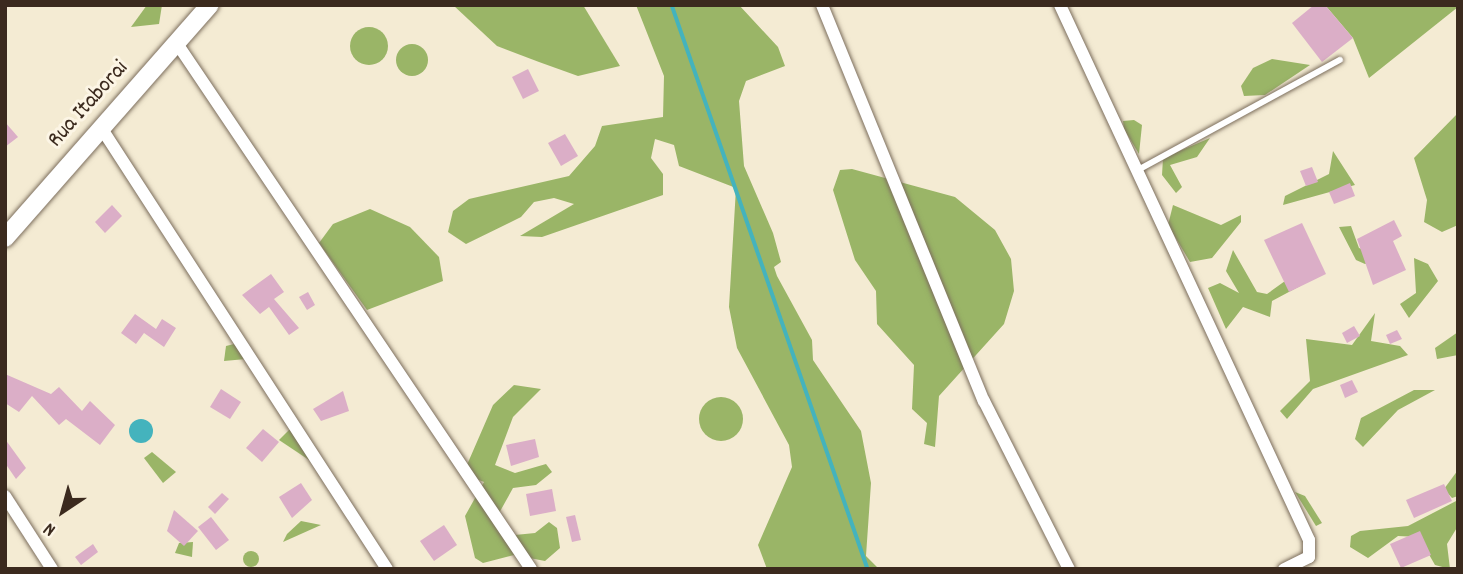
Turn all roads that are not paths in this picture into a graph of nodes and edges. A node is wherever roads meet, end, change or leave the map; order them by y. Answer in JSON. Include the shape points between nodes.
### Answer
{"nodes":[{"id":1,"x":210,"y":5,"type":"edge"},
{"id":2,"x":822,"y":5,"type":"edge"},
{"id":3,"x":1060,"y":5,"type":"edge"},
{"id":4,"x":176,"y":43,"type":"junction"},
{"id":5,"x":1340,"y":60,"type":"dead end"},
{"id":6,"x":102,"y":129,"type":"junction"},
{"id":7,"x":1138,"y":170,"type":"junction"},
{"id":8,"x":5,"y":237,"type":"edge"},
{"id":9,"x":5,"y":496,"type":"edge"},
{"id":10,"x":52,"y":569,"type":"edge"},
{"id":11,"x":387,"y":569,"type":"edge"},
{"id":12,"x":531,"y":569,"type":"edge"},
{"id":13,"x":1069,"y":569,"type":"edge"},
{"id":14,"x":1284,"y":569,"type":"edge"}],
"edges":[{"from":1,"to":4,"type":"street","name":"Rua Itaborai"},
{"from":2,"to":13,"type":"street","via":[[984,401]]},
{"from":3,"to":7,"type":"street"},
{"from":4,"to":6,"type":"street","name":"Rua Itaborai"},
{"from":4,"to":12,"type":"street"},
{"from":5,"to":7,"type":"lane"},
{"from":6,"to":8,"type":"street","name":"Rua Itaborai"},
{"from":6,"to":11,"type":"street"},
{"from":7,"to":14,"type":"street","via":[[1309,540],[1309,556]]},
{"from":9,"to":10,"type":"street"}]}
